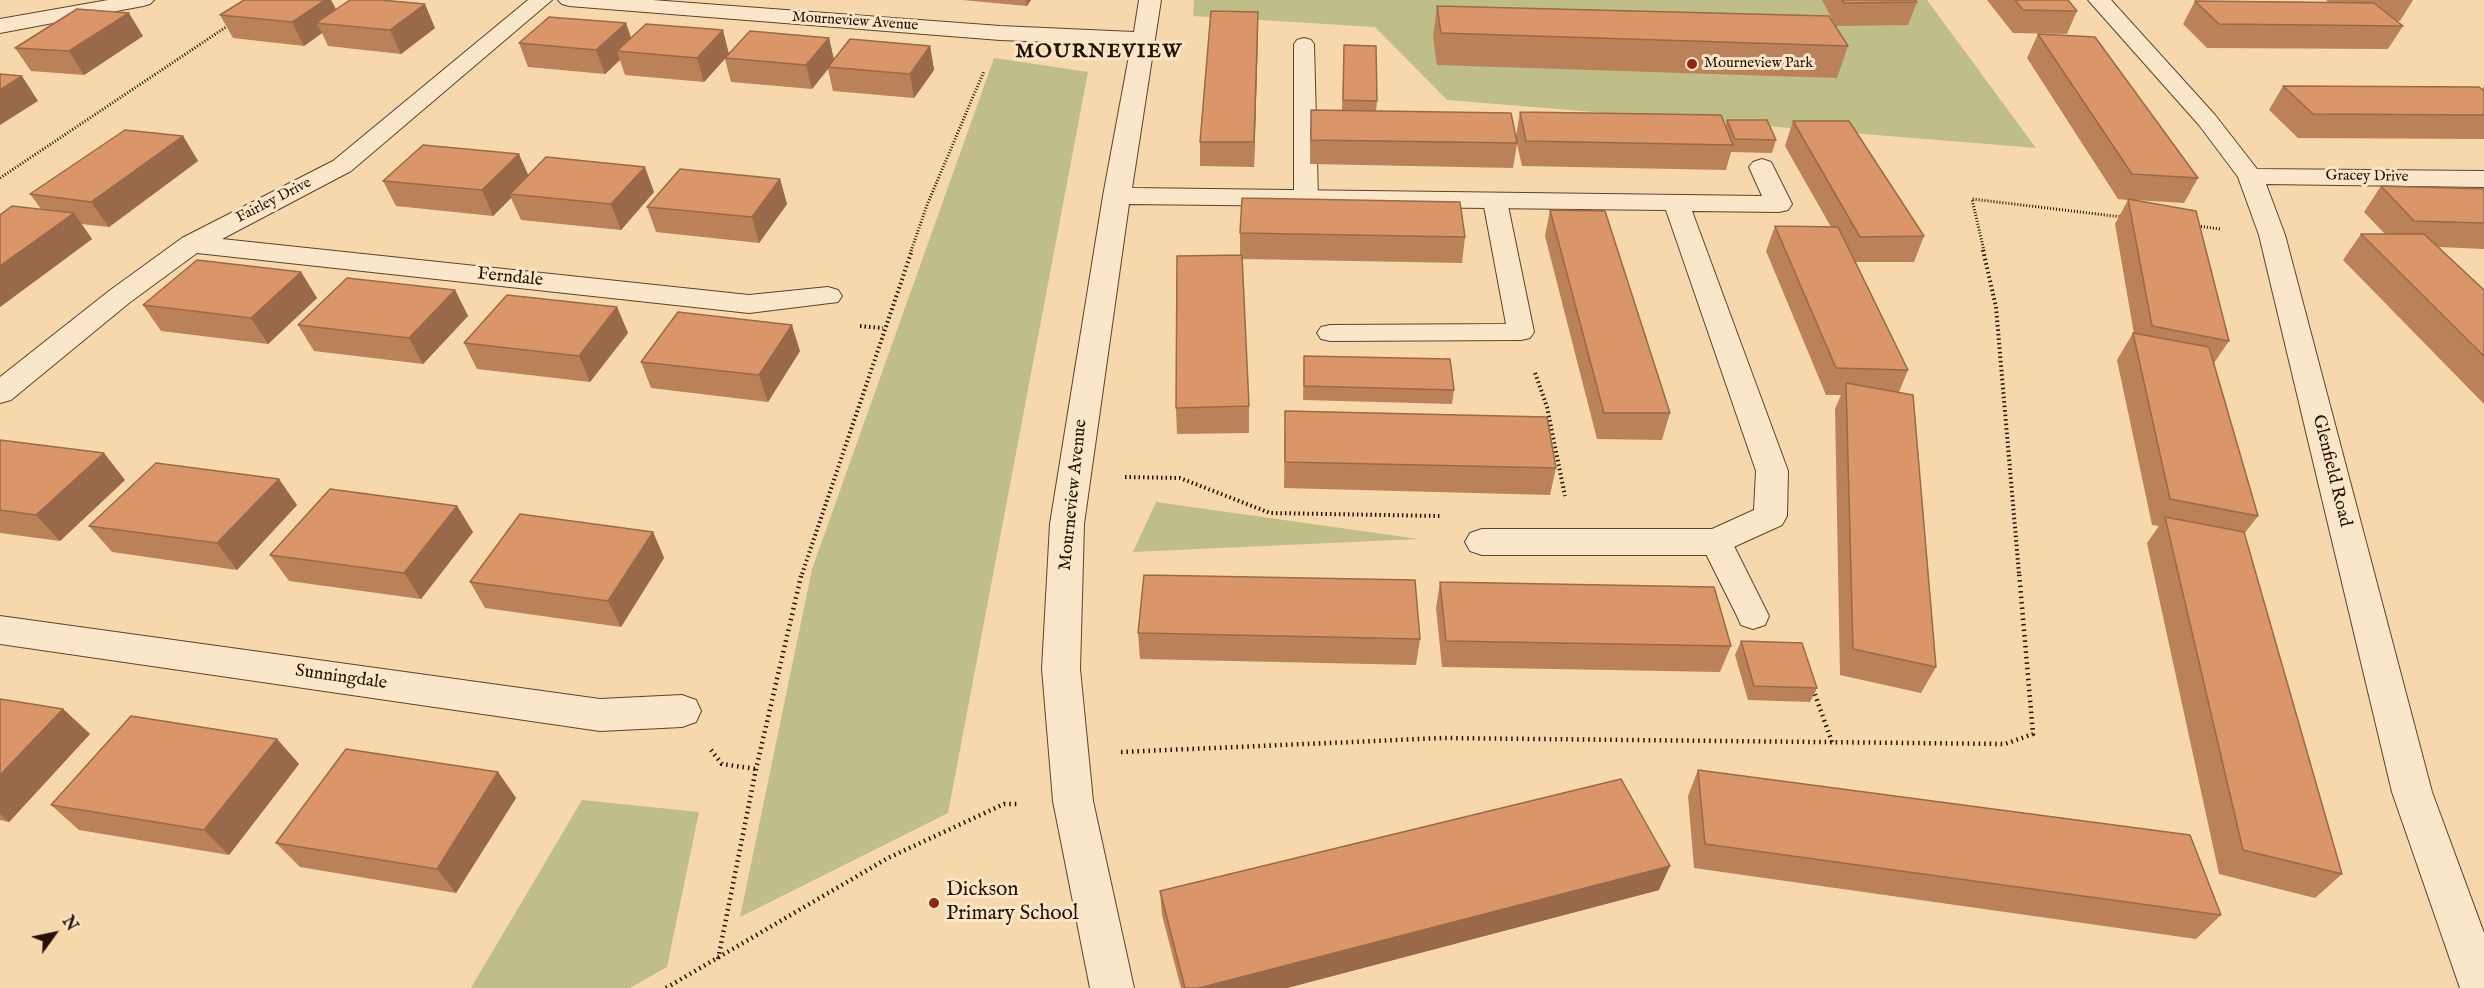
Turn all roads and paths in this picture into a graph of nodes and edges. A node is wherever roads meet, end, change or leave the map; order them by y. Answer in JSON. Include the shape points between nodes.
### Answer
{"nodes":[{"id":1,"x":143,"y":0,"type":"edge"},
{"id":2,"x":541,"y":0,"type":"edge"},
{"id":3,"x":569,"y":0,"type":"edge"},
{"id":4,"x":1150,"y":0,"type":"edge"},
{"id":5,"x":2098,"y":0,"type":"edge"},
{"id":6,"x":237,"y":20,"type":"edge"},
{"id":7,"x":24,"y":22,"type":"junction"},
{"id":8,"x":0,"y":26,"type":"edge"},
{"id":9,"x":1000,"y":33,"type":"junction"},
{"id":10,"x":1142,"y":39,"type":"junction"},
{"id":11,"x":1304,"y":44,"type":"dead end"},
{"id":12,"x":0,"y":49,"type":"edge"},
{"id":13,"x":1762,"y":167,"type":"dead end"},
{"id":14,"x":2250,"y":176,"type":"junction"},
{"id":15,"x":0,"y":178,"type":"edge"},
{"id":16,"x":2484,"y":179,"type":"edge"},
{"id":17,"x":1116,"y":196,"type":"junction"},
{"id":18,"x":1306,"y":198,"type":"junction"},
{"id":19,"x":1495,"y":201,"type":"junction"},
{"id":20,"x":1676,"y":203,"type":"junction"},
{"id":21,"x":192,"y":244,"type":"junction"},
{"id":22,"x":828,"y":296,"type":"dead end"},
{"id":23,"x":1521,"y":332,"type":"junction"},
{"id":24,"x":1330,"y":333,"type":"dead end"},
{"id":25,"x":0,"y":393,"type":"edge"},
{"id":26,"x":1072,"y":476,"type":"junction"},
{"id":27,"x":1482,"y":542,"type":"joint"},
{"id":28,"x":1574,"y":542,"type":"junction"},
{"id":29,"x":1716,"y":542,"type":"junction"},
{"id":30,"x":1753,"y":616,"type":"dead end"},
{"id":31,"x":0,"y":630,"type":"edge"},
{"id":32,"x":1811,"y":686,"type":"edge"},
{"id":33,"x":682,"y":711,"type":"dead end"},
{"id":34,"x":1832,"y":742,"type":"dead end"},
{"id":35,"x":1073,"y":801,"type":"junction"},
{"id":36,"x":718,"y":959,"type":"junction"},
{"id":37,"x":666,"y":988,"type":"edge"},
{"id":38,"x":1112,"y":988,"type":"edge"},
{"id":39,"x":2482,"y":988,"type":"edge"}],
"edges":[{"from":1,"to":7,"type":"street"},
{"from":2,"to":21,"type":"street","name":"Fairley Drive","via":[[342,166]]},
{"from":3,"to":9,"type":"street","name":"Mourneview Avenue"},
{"from":4,"to":10,"type":"street","name":"Mourneview Avenue"},
{"from":5,"to":14,"type":"street","name":"Glenfield Road","via":[[2208,120]]},
{"from":6,"to":15,"type":"path"},
{"from":7,"to":8,"type":"street"},
{"from":7,"to":12,"type":"street"},
{"from":9,"to":10,"type":"street","name":"Mourneview Avenue"},
{"from":9,"to":36,"type":"path","via":[[927,205],[799,581]]},
{"from":10,"to":17,"type":"street","name":"Mourneview Avenue"},
{"from":11,"to":18,"type":"lane"},
{"from":13,"to":20,"type":"street","via":[[1779,204]]},
{"from":14,"to":16,"type":"street","name":"Gracey Drive"},
{"from":14,"to":39,"type":"street","name":"Glenfield Road","via":[[2272,235],[2412,792]]},
{"from":17,"to":18,"type":"street"},
{"from":17,"to":26,"type":"street","name":"Mourneview Avenue"},
{"from":18,"to":19,"type":"street"},
{"from":19,"to":20,"type":"street"},
{"from":19,"to":23,"type":"lane"},
{"from":20,"to":29,"type":"street","via":[[1772,471],[1770,516]]},
{"from":21,"to":22,"type":"street","name":"Ferndale","via":[[749,304]]},
{"from":21,"to":25,"type":"street","name":"Fairley Drive"},
{"from":23,"to":24,"type":"lane"},
{"from":23,"to":28,"type":"path","via":[[1547,407]]},
{"from":26,"to":27,"type":"path","via":[[1180,478],[1270,513],[1441,515]]},
{"from":26,"to":35,"type":"street","name":"Mourneview Avenue","via":[[1062,669]]},
{"from":27,"to":28,"type":"street"},
{"from":28,"to":29,"type":"street"},
{"from":29,"to":30,"type":"lane"},
{"from":31,"to":33,"type":"street","name":"Sunningdale","via":[[600,715]]},
{"from":32,"to":34,"type":"path"},
{"from":35,"to":36,"type":"path","via":[[1004,804],[888,858]]},
{"from":35,"to":38,"type":"street","name":"Mourneview Avenue"},
{"from":36,"to":37,"type":"path"}]}
